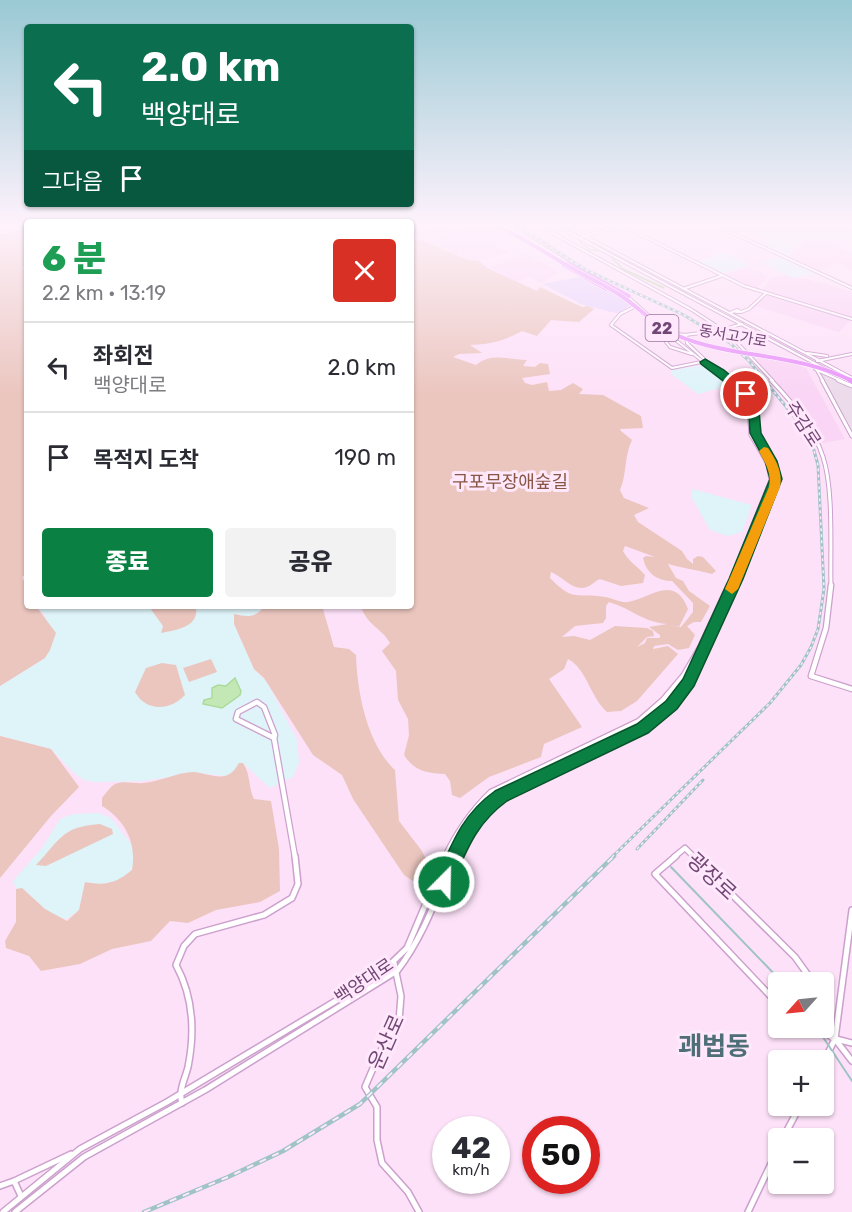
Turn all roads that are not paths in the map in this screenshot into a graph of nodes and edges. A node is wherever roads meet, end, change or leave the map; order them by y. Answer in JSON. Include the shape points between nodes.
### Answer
{"nodes":[{"id":1,"x":592,"y":281,"type":"edge"},
{"id":2,"x":592,"y":281,"type":"edge"},
{"id":3,"x":595,"y":281,"type":"edge"},
{"id":4,"x":597,"y":281,"type":"edge"},
{"id":5,"x":598,"y":281,"type":"edge"},
{"id":6,"x":601,"y":281,"type":"edge"},
{"id":7,"x":638,"y":281,"type":"edge"},
{"id":8,"x":658,"y":281,"type":"edge"},
{"id":9,"x":667,"y":281,"type":"edge"},
{"id":10,"x":707,"y":281,"type":"edge"},
{"id":11,"x":736,"y":281,"type":"edge"},
{"id":12,"x":836,"y":281,"type":"edge"},
{"id":13,"x":664,"y":284,"type":"junction"},
{"id":14,"x":675,"y":285,"type":"junction"},
{"id":15,"x":852,"y":288,"type":"edge"},
{"id":16,"x":683,"y":289,"type":"junction"},
{"id":17,"x":677,"y":291,"type":"junction"},
{"id":18,"x":766,"y":293,"type":"junction"},
{"id":19,"x":629,"y":296,"type":"dead end"},
{"id":20,"x":623,"y":297,"type":"dead end"},
{"id":21,"x":639,"y":306,"type":"junction"},
{"id":22,"x":730,"y":314,"type":"junction"},
{"id":23,"x":852,"y":319,"type":"edge"},
{"id":24,"x":741,"y":325,"type":"junction"},
{"id":25,"x":754,"y":327,"type":"junction"},
{"id":26,"x":725,"y":329,"type":"tunnel mouth"},
{"id":27,"x":708,"y":332,"type":"tunnel mouth"},
{"id":28,"x":686,"y":335,"type":"junction"},
{"id":29,"x":677,"y":337,"type":"dead end"},
{"id":30,"x":670,"y":339,"type":"dead end"},
{"id":31,"x":682,"y":345,"type":"junction"},
{"id":32,"x":670,"y":347,"type":"junction"},
{"id":33,"x":789,"y":350,"type":"junction"},
{"id":34,"x":802,"y":352,"type":"junction"},
{"id":35,"x":852,"y":354,"type":"edge"},
{"id":36,"x":697,"y":356,"type":"junction"},
{"id":37,"x":833,"y":356,"type":"junction"},
{"id":38,"x":822,"y":359,"type":"junction"},
{"id":39,"x":705,"y":361,"type":"junction"},
{"id":40,"x":816,"y":361,"type":"junction"},
{"id":41,"x":825,"y":364,"type":"junction"},
{"id":42,"x":814,"y":368,"type":"junction"},
{"id":43,"x":852,"y":381,"type":"edge"},
{"id":44,"x":852,"y":436,"type":"edge"},
{"id":45,"x":852,"y":689,"type":"edge"},
{"id":46,"x":274,"y":738,"type":"junction"},
{"id":47,"x":852,"y":910,"type":"edge"},
{"id":48,"x":394,"y":963,"type":"junction"},
{"id":49,"x":397,"y":971,"type":"junction"},
{"id":50,"x":806,"y":972,"type":"edge"},
{"id":51,"x":768,"y":993,"type":"edge"},
{"id":52,"x":835,"y":1039,"type":"junction"},
{"id":53,"x":852,"y":1043,"type":"edge"},
{"id":54,"x":830,"y":1050,"type":"edge"},
{"id":55,"x":852,"y":1061,"type":"edge"},
{"id":56,"x":179,"y":1095,"type":"junction"},
{"id":57,"x":182,"y":1103,"type":"junction"},
{"id":58,"x":80,"y":1149,"type":"junction"},
{"id":59,"x":768,"y":1170,"type":"edge"},
{"id":60,"x":14,"y":1181,"type":"junction"},
{"id":61,"x":0,"y":1186,"type":"edge"},
{"id":62,"x":21,"y":1196,"type":"junction"},
{"id":63,"x":3,"y":1212,"type":"edge"},
{"id":64,"x":15,"y":1212,"type":"edge"},
{"id":65,"x":419,"y":1212,"type":"edge"},
{"id":66,"x":748,"y":1212,"type":"edge"}],
"edges":[{"from":1,"to":21,"type":"main road","name":"백양대로"},
{"from":2,"to":20,"type":"highway","bridge":true},
{"from":3,"to":43,"type":"highway","name":"동서고가로","number":"22","bridge":true,"via":[[682,338],[794,360]]},
{"from":4,"to":43,"type":"highway","name":"동서고가로","number":"22","bridge":true,"via":[[679,335],[707,344],[797,359],[834,370]]},
{"from":5,"to":21,"type":"main road","name":"백양대로"},
{"from":6,"to":19,"type":"highway","bridge":true},
{"from":7,"to":45,"type":"main road","name":"주감로","via":[[729,334],[779,388],[812,432],[828,477],[831,595],[826,628],[811,676]]},
{"from":8,"to":13,"type":"main road"},
{"from":9,"to":14,"type":"main road"},
{"from":10,"to":16,"type":"main road"},
{"from":11,"to":18,"type":"main road"},
{"from":12,"to":15,"type":"main road"},
{"from":13,"to":14,"type":"main road"},
{"from":13,"to":17,"type":"main road"},
{"from":14,"to":16,"type":"main road"},
{"from":16,"to":17,"type":"main road"},
{"from":16,"to":22,"type":"main road"},
{"from":17,"to":24,"type":"main road"},
{"from":18,"to":22,"type":"main road","via":[[750,308]]},
{"from":18,"to":23,"type":"main road"},
{"from":21,"to":28,"type":"main road","via":[[666,327]]},
{"from":21,"to":31,"type":"main road","name":"백양대로"},
{"from":21,"to":39,"type":"main road","name":"백양대로"},
{"from":21,"to":39,"type":"main road","via":[[620,314],[611,325],[672,368]]},
{"from":22,"to":25,"type":"main road"},
{"from":24,"to":25,"type":"main road"},
{"from":24,"to":26,"type":"main road"},
{"from":24,"to":33,"type":"main road"},
{"from":25,"to":34,"type":"main road"},
{"from":27,"to":28,"type":"main road"},
{"from":28,"to":29,"type":"main road"},
{"from":28,"to":39,"type":"main road","via":[[687,343]]},
{"from":30,"to":32,"type":"main road","via":[[666,342]]},
{"from":31,"to":32,"type":"main road"},
{"from":31,"to":36,"type":"main road","name":"백양대로"},
{"from":32,"to":36,"type":"main road"},
{"from":33,"to":40,"type":"main road"},
{"from":33,"to":42,"type":"main road"},
{"from":34,"to":37,"type":"main road"},
{"from":34,"to":40,"type":"main road"},
{"from":35,"to":37,"type":"main road"},
{"from":36,"to":39,"type":"main road","name":"백양대로"},
{"from":37,"to":38,"type":"main road"},
{"from":38,"to":40,"type":"main road"},
{"from":38,"to":41,"type":"main road"},
{"from":39,"to":48,"type":"main road","name":"백양대로","via":[[746,394],[754,442],[772,476],[694,660],[671,694],[639,721],[491,792],[478,802],[459,827],[416,932]]},
{"from":39,"to":49,"type":"main road","name":"백양대로","via":[[753,399],[756,433],[776,479],[695,673],[672,705],[642,728],[485,807],[468,827],[414,950]]},
{"from":40,"to":41,"type":"main road"},
{"from":40,"to":42,"type":"main road"},
{"from":40,"to":43,"type":"main road"},
{"from":41,"to":43,"type":"main road"},
{"from":42,"to":43,"type":"main road"},
{"from":42,"to":44,"type":"main road"},
{"from":46,"to":46,"type":"main road","via":[[261,704],[252,703],[236,715],[238,721]]},
{"from":46,"to":56,"type":"main road","via":[[298,873],[297,890],[278,909],[201,932],[184,946],[176,965],[186,988],[192,1039],[185,1083]]},
{"from":47,"to":52,"type":"main road"},
{"from":48,"to":49,"type":"main road","name":"운산로"},
{"from":48,"to":56,"type":"main road","name":"백양대로"},
{"from":49,"to":57,"type":"main road","name":"백양대로"},
{"from":49,"to":65,"type":"main road","name":"운산로","via":[[400,1019],[364,1087],[376,1107],[382,1163],[408,1191]]},
{"from":50,"to":51,"type":"main road","name":"광장로","via":[[685,848],[655,874]]},
{"from":52,"to":53,"type":"main road"},
{"from":52,"to":54,"type":"main road"},
{"from":52,"to":55,"type":"main road"},
{"from":56,"to":57,"type":"main road"},
{"from":56,"to":58,"type":"main road","name":"백양대로"},
{"from":57,"to":64,"type":"main road","name":"백양대로","via":[[84,1157]]},
{"from":58,"to":60,"type":"main road"},
{"from":58,"to":62,"type":"main road","name":"백양대로"},
{"from":59,"to":66,"type":"main road"},
{"from":60,"to":61,"type":"main road"},
{"from":60,"to":62,"type":"main road"},
{"from":62,"to":63,"type":"main road","name":"백양대로"}]}
